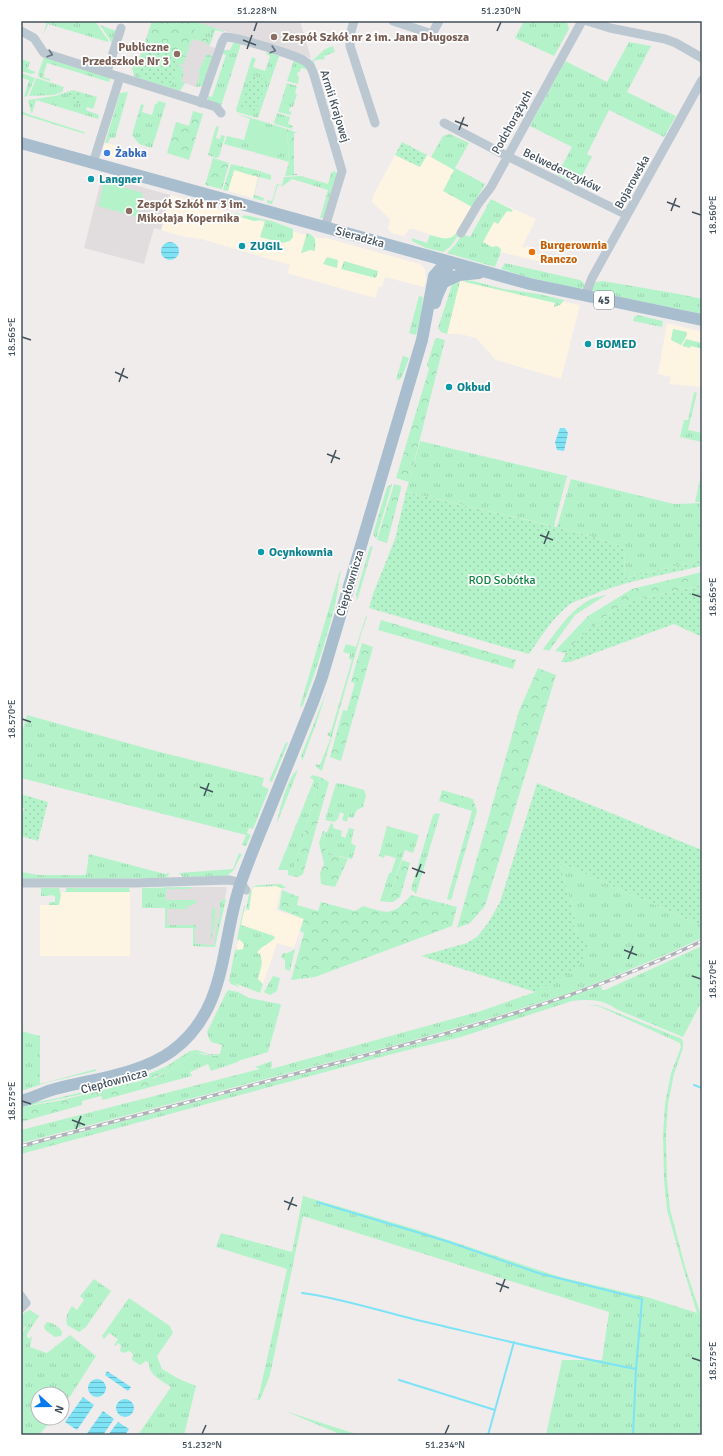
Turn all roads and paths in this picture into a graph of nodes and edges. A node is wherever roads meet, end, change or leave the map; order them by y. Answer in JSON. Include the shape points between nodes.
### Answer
{"nodes":[{"id":1,"x":354,"y":21,"type":"edge"},
{"id":2,"x":393,"y":21,"type":"edge"},
{"id":3,"x":439,"y":21,"type":"edge"},
{"id":4,"x":582,"y":21,"type":"edge"},
{"id":5,"x":587,"y":21,"type":"edge"},
{"id":6,"x":121,"y":28,"type":"dead end"},
{"id":7,"x":21,"y":31,"type":"edge"},
{"id":8,"x":702,"y":58,"type":"edge"},
{"id":9,"x":107,"y":72,"type":"junction"},
{"id":10,"x":120,"y":77,"type":"junction"},
{"id":11,"x":702,"y":80,"type":"edge"},
{"id":12,"x":201,"y":103,"type":"junction"},
{"id":13,"x":221,"y":113,"type":"dead end"},
{"id":14,"x":376,"y":123,"type":"dead end"},
{"id":15,"x":444,"y":123,"type":"dead end"},
{"id":16,"x":21,"y":143,"type":"edge"},
{"id":17,"x":507,"y":156,"type":"junction"},
{"id":18,"x":93,"y":163,"type":"junction"},
{"id":19,"x":627,"y":215,"type":"junction"},
{"id":20,"x":325,"y":227,"type":"junction"},
{"id":21,"x":461,"y":234,"type":"dead end"},
{"id":22,"x":422,"y":254,"type":"junction"},
{"id":23,"x":447,"y":261,"type":"junction"},
{"id":24,"x":488,"y":273,"type":"junction"},
{"id":25,"x":439,"y":279,"type":"junction"},
{"id":26,"x":585,"y":296,"type":"junction"},
{"id":27,"x":702,"y":320,"type":"edge"},
{"id":28,"x":21,"y":883,"type":"edge"},
{"id":29,"x":246,"y":883,"type":"junction"},
{"id":30,"x":25,"y":1100,"type":"edge"}],
"edges":[{"from":1,"to":14,"type":"street","via":[[350,46]]},
{"from":2,"to":3,"type":"street","via":[[432,34]]},
{"from":4,"to":17,"type":"street","name":"Podchorążych"},
{"from":5,"to":8,"type":"street","via":[[666,39]]},
{"from":6,"to":9,"type":"street"},
{"from":7,"to":9,"type":"street","one_way":true,"via":[[34,38],[44,53]]},
{"from":9,"to":10,"type":"street"},
{"from":10,"to":12,"type":"street"},
{"from":10,"to":18,"type":"street"},
{"from":11,"to":19,"type":"street","name":"Bojarowska"},
{"from":12,"to":13,"type":"street","via":[[216,107]]},
{"from":12,"to":20,"type":"street","name":"Armii Krajowej","one_way":true,"via":[[223,39],[227,37],[307,62],[342,172]]},
{"from":15,"to":17,"type":"street","name":"Belwederczyków"},
{"from":16,"to":18,"type":"main road","name":"Sieradzka","number":"45"},
{"from":17,"to":19,"type":"street","name":"Belwederczyków"},
{"from":17,"to":21,"type":"street","name":"Podchorążych"},
{"from":18,"to":20,"type":"main road","name":"Sieradzka","number":"45"},
{"from":19,"to":26,"type":"street","name":"Bojarowska","via":[[592,278]]},
{"from":20,"to":22,"type":"main road","name":"Sieradzka","number":"45"},
{"from":22,"to":23,"type":"main road","name":"Sieradzka","number":"45"},
{"from":22,"to":25,"type":"main road"},
{"from":23,"to":24,"type":"main road","name":"Sieradzka","number":"45"},
{"from":23,"to":25,"type":"main road","name":"Ciepłownicza","via":[[448,271]]},
{"from":24,"to":25,"type":"main road","via":[[462,274]]},
{"from":24,"to":26,"type":"main road","name":"Sieradzka","number":"45"},
{"from":25,"to":29,"type":"main road","name":"Ciepłownicza","via":[[440,289],[436,298],[432,333],[328,681]]},
{"from":26,"to":27,"type":"main road","name":"Sieradzka","number":"45"},
{"from":28,"to":29,"type":"street","via":[[227,880]]},
{"from":29,"to":30,"type":"main road","name":"Ciepłownicza","via":[[222,997],[209,1023],[188,1048],[168,1063],[143,1075],[55,1097]]}]}
